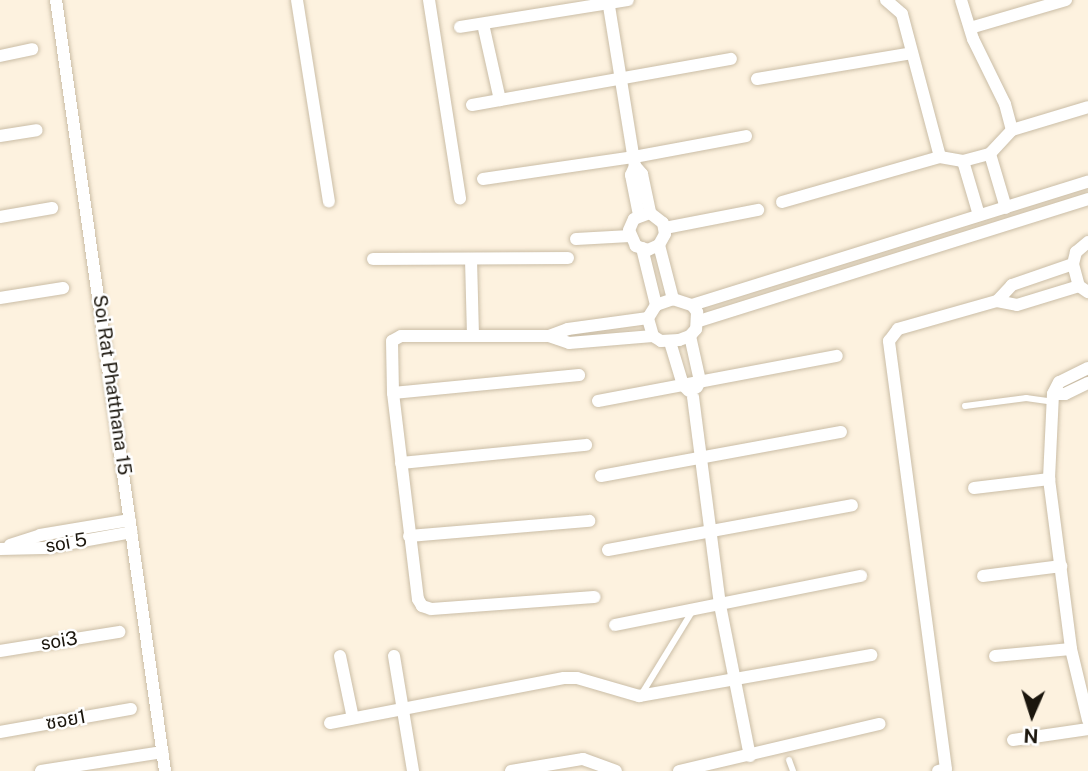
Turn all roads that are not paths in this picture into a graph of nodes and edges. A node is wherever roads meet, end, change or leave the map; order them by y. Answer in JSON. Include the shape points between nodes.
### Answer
{"nodes":[{"id":1,"x":56,"y":0,"type":"edge"},
{"id":2,"x":297,"y":0,"type":"edge"},
{"id":3,"x":429,"y":0,"type":"edge"},
{"id":4,"x":628,"y":0,"type":"edge"},
{"id":5,"x":886,"y":0,"type":"edge"},
{"id":6,"x":961,"y":0,"type":"edge"},
{"id":7,"x":1066,"y":0,"type":"edge"},
{"id":8,"x":608,"y":2,"type":"edge"},
{"id":9,"x":483,"y":24,"type":"junction"},
{"id":10,"x":460,"y":27,"type":"dead end"},
{"id":11,"x":970,"y":28,"type":"junction"},
{"id":12,"x":32,"y":49,"type":"dead end"},
{"id":13,"x":912,"y":53,"type":"junction"},
{"id":14,"x":0,"y":56,"type":"edge"},
{"id":15,"x":731,"y":59,"type":"dead end"},
{"id":16,"x":621,"y":78,"type":"junction"},
{"id":17,"x":757,"y":79,"type":"dead end"},
{"id":18,"x":500,"y":100,"type":"junction"},
{"id":19,"x":472,"y":105,"type":"dead end"},
{"id":20,"x":1088,"y":107,"type":"edge"},
{"id":21,"x":1012,"y":130,"type":"junction"},
{"id":22,"x":37,"y":131,"type":"dead end"},
{"id":23,"x":0,"y":136,"type":"edge"},
{"id":24,"x":746,"y":136,"type":"dead end"},
{"id":25,"x":990,"y":154,"type":"junction"},
{"id":26,"x":940,"y":157,"type":"junction"},
{"id":27,"x":963,"y":161,"type":"junction"},
{"id":28,"x":635,"y":162,"type":"junction"},
{"id":29,"x":483,"y":179,"type":"dead end"},
{"id":30,"x":1088,"y":182,"type":"edge"},
{"id":31,"x":460,"y":199,"type":"dead end"},
{"id":32,"x":1088,"y":199,"type":"edge"},
{"id":33,"x":329,"y":201,"type":"dead end"},
{"id":34,"x":782,"y":202,"type":"dead end"},
{"id":35,"x":52,"y":208,"type":"dead end"},
{"id":36,"x":1006,"y":208,"type":"junction"},
{"id":37,"x":758,"y":210,"type":"dead end"},
{"id":38,"x":644,"y":214,"type":"junction"},
{"id":39,"x":983,"y":214,"type":"junction"},
{"id":40,"x":0,"y":217,"type":"edge"},
{"id":41,"x":665,"y":228,"type":"junction"},
{"id":42,"x":992,"y":229,"type":"junction"},
{"id":43,"x":630,"y":236,"type":"junction"},
{"id":44,"x":576,"y":239,"type":"dead end"},
{"id":45,"x":1088,"y":242,"type":"edge"},
{"id":46,"x":659,"y":245,"type":"junction"},
{"id":47,"x":642,"y":248,"type":"junction"},
{"id":48,"x":568,"y":258,"type":"dead end"},
{"id":49,"x":373,"y":259,"type":"dead end"},
{"id":50,"x":471,"y":259,"type":"junction"},
{"id":51,"x":1073,"y":264,"type":"junction"},
{"id":52,"x":63,"y":288,"type":"dead end"},
{"id":53,"x":1083,"y":289,"type":"edge"},
{"id":54,"x":0,"y":298,"type":"edge"},
{"id":55,"x":673,"y":299,"type":"junction"},
{"id":56,"x":997,"y":301,"type":"junction"},
{"id":57,"x":656,"y":305,"type":"junction"},
{"id":58,"x":692,"y":305,"type":"junction"},
{"id":59,"x":648,"y":318,"type":"junction"},
{"id":60,"x":698,"y":321,"type":"junction"},
{"id":61,"x":473,"y":334,"type":"junction"},
{"id":62,"x":549,"y":336,"type":"junction"},
{"id":63,"x":653,"y":336,"type":"junction"},
{"id":64,"x":690,"y":336,"type":"junction"},
{"id":65,"x":670,"y":342,"type":"junction"},
{"id":66,"x":837,"y":356,"type":"dead end"},
{"id":67,"x":1088,"y":368,"type":"edge"},
{"id":68,"x":579,"y":375,"type":"dead end"},
{"id":69,"x":700,"y":381,"type":"junction"},
{"id":70,"x":1088,"y":383,"type":"edge"},
{"id":71,"x":683,"y":385,"type":"junction"},
{"id":72,"x":393,"y":393,"type":"junction"},
{"id":73,"x":693,"y":397,"type":"junction"},
{"id":74,"x":1053,"y":398,"type":"junction"},
{"id":75,"x":598,"y":401,"type":"dead end"},
{"id":76,"x":965,"y":407,"type":"dead end"},
{"id":77,"x":841,"y":432,"type":"dead end"},
{"id":78,"x":586,"y":445,"type":"dead end"},
{"id":79,"x":701,"y":458,"type":"junction"},
{"id":80,"x":401,"y":463,"type":"junction"},
{"id":81,"x":601,"y":476,"type":"dead end"},
{"id":82,"x":1049,"y":479,"type":"junction"},
{"id":83,"x":974,"y":488,"type":"dead end"},
{"id":84,"x":852,"y":505,"type":"dead end"},
{"id":85,"x":589,"y":521,"type":"dead end"},
{"id":86,"x":131,"y":526,"type":"junction"},
{"id":87,"x":712,"y":530,"type":"junction"},
{"id":88,"x":409,"y":536,"type":"junction"},
{"id":89,"x":0,"y":549,"type":"edge"},
{"id":90,"x":608,"y":550,"type":"dead end"},
{"id":91,"x":1061,"y":566,"type":"junction"},
{"id":92,"x":862,"y":576,"type":"dead end"},
{"id":93,"x":983,"y":576,"type":"dead end"},
{"id":94,"x":595,"y":597,"type":"dead end"},
{"id":95,"x":720,"y":606,"type":"junction"},
{"id":96,"x":693,"y":610,"type":"junction"},
{"id":97,"x":615,"y":625,"type":"dead end"},
{"id":98,"x":119,"y":632,"type":"dead end"},
{"id":99,"x":1071,"y":649,"type":"junction"},
{"id":100,"x":0,"y":651,"type":"edge"},
{"id":101,"x":871,"y":655,"type":"dead end"},
{"id":102,"x":340,"y":656,"type":"dead end"},
{"id":103,"x":394,"y":656,"type":"dead end"},
{"id":104,"x":995,"y":656,"type":"dead end"},
{"id":105,"x":735,"y":681,"type":"junction"},
{"id":106,"x":639,"y":696,"type":"junction"},
{"id":107,"x":131,"y":709,"type":"dead end"},
{"id":108,"x":402,"y":709,"type":"junction"},
{"id":109,"x":353,"y":718,"type":"junction"},
{"id":110,"x":1088,"y":720,"type":"edge"},
{"id":111,"x":330,"y":723,"type":"dead end"},
{"id":112,"x":880,"y":724,"type":"dead end"},
{"id":113,"x":1088,"y":729,"type":"edge"},
{"id":114,"x":0,"y":732,"type":"edge"},
{"id":115,"x":1013,"y":740,"type":"dead end"},
{"id":116,"x":163,"y":752,"type":"junction"},
{"id":117,"x":750,"y":756,"type":"junction"},
{"id":118,"x":789,"y":760,"type":"dead end"},
{"id":119,"x":943,"y":770,"type":"edge"},
{"id":120,"x":41,"y":771,"type":"edge"},
{"id":121,"x":165,"y":771,"type":"edge"},
{"id":122,"x":413,"y":771,"type":"edge"},
{"id":123,"x":510,"y":771,"type":"edge"},
{"id":124,"x":616,"y":771,"type":"edge"},
{"id":125,"x":679,"y":771,"type":"edge"},
{"id":126,"x":793,"y":771,"type":"edge"}],
"edges":[{"from":1,"to":86,"type":"street","name":"Soi Rat Phatthana 15"},
{"from":2,"to":33,"type":"street"},
{"from":3,"to":31,"type":"street"},
{"from":4,"to":8,"type":"street"},
{"from":5,"to":13,"type":"street","via":[[902,14]]},
{"from":6,"to":11,"type":"street"},
{"from":7,"to":11,"type":"street"},
{"from":8,"to":9,"type":"street"},
{"from":8,"to":16,"type":"street"},
{"from":9,"to":10,"type":"street"},
{"from":9,"to":18,"type":"street"},
{"from":11,"to":21,"type":"street"},
{"from":12,"to":14,"type":"street"},
{"from":13,"to":17,"type":"street"},
{"from":13,"to":26,"type":"street"},
{"from":15,"to":16,"type":"street"},
{"from":16,"to":18,"type":"street"},
{"from":16,"to":28,"type":"street"},
{"from":18,"to":19,"type":"street"},
{"from":20,"to":21,"type":"street"},
{"from":21,"to":25,"type":"street"},
{"from":22,"to":23,"type":"street"},
{"from":24,"to":28,"type":"street"},
{"from":25,"to":27,"type":"street"},
{"from":25,"to":36,"type":"street"},
{"from":26,"to":27,"type":"street"},
{"from":26,"to":34,"type":"street"},
{"from":27,"to":39,"type":"street"},
{"from":28,"to":29,"type":"street"},
{"from":28,"to":38,"type":"street","via":[[631,175]]},
{"from":30,"to":36,"type":"street"},
{"from":32,"to":42,"type":"street"},
{"from":35,"to":40,"type":"street"},
{"from":36,"to":39,"type":"street"},
{"from":37,"to":41,"type":"street"},
{"from":38,"to":41,"type":"street","via":[[660,218]]},
{"from":38,"to":43,"type":"street","via":[[631,224]]},
{"from":39,"to":42,"type":"street"},
{"from":39,"to":58,"type":"street"},
{"from":41,"to":46,"type":"street"},
{"from":42,"to":60,"type":"street"},
{"from":43,"to":44,"type":"street"},
{"from":43,"to":47,"type":"street"},
{"from":45,"to":51,"type":"street","via":[[1076,253]]},
{"from":46,"to":47,"type":"street"},
{"from":46,"to":55,"type":"street"},
{"from":47,"to":57,"type":"street"},
{"from":48,"to":50,"type":"street"},
{"from":49,"to":50,"type":"street"},
{"from":50,"to":61,"type":"street"},
{"from":51,"to":53,"type":"street"},
{"from":51,"to":56,"type":"street","via":[[1012,285]]},
{"from":52,"to":54,"type":"street"},
{"from":53,"to":56,"type":"street","via":[[1017,305]]},
{"from":55,"to":57,"type":"street"},
{"from":55,"to":58,"type":"street"},
{"from":56,"to":119,"type":"street","via":[[898,329],[889,341]]},
{"from":57,"to":59,"type":"street"},
{"from":58,"to":60,"type":"street"},
{"from":59,"to":62,"type":"street"},
{"from":59,"to":63,"type":"street"},
{"from":60,"to":64,"type":"street"},
{"from":61,"to":62,"type":"street"},
{"from":61,"to":72,"type":"street","via":[[395,338],[391,343]]},
{"from":62,"to":63,"type":"street","via":[[569,343]]},
{"from":63,"to":65,"type":"street"},
{"from":64,"to":65,"type":"street"},
{"from":64,"to":69,"type":"street"},
{"from":65,"to":71,"type":"street"},
{"from":66,"to":69,"type":"street"},
{"from":67,"to":74,"type":"street","via":[[1059,382]]},
{"from":68,"to":72,"type":"street"},
{"from":69,"to":71,"type":"street"},
{"from":69,"to":73,"type":"street"},
{"from":70,"to":74,"type":"street"},
{"from":71,"to":73,"type":"street"},
{"from":71,"to":75,"type":"street"},
{"from":72,"to":80,"type":"street"},
{"from":73,"to":79,"type":"street"},
{"from":74,"to":76,"type":"lane"},
{"from":74,"to":82,"type":"street"},
{"from":77,"to":79,"type":"street"},
{"from":78,"to":80,"type":"street"},
{"from":79,"to":81,"type":"street"},
{"from":79,"to":87,"type":"street"},
{"from":80,"to":88,"type":"street"},
{"from":82,"to":83,"type":"street"},
{"from":82,"to":91,"type":"street"},
{"from":84,"to":87,"type":"street"},
{"from":85,"to":88,"type":"street"},
{"from":86,"to":89,"type":"street","name":"soi 5","via":[[44,548]]},
{"from":86,"to":116,"type":"street","name":"Soi Rat Phatthana 15"},
{"from":87,"to":90,"type":"street"},
{"from":87,"to":95,"type":"street"},
{"from":88,"to":94,"type":"street","via":[[418,599],[430,609]]},
{"from":91,"to":93,"type":"street"},
{"from":91,"to":99,"type":"street"},
{"from":92,"to":95,"type":"street"},
{"from":95,"to":96,"type":"street"},
{"from":95,"to":105,"type":"street"},
{"from":96,"to":97,"type":"street"},
{"from":96,"to":106,"type":"lane"},
{"from":98,"to":100,"type":"street","name":"soi3"},
{"from":99,"to":104,"type":"street"},
{"from":99,"to":110,"type":"street"},
{"from":101,"to":105,"type":"street"},
{"from":102,"to":109,"type":"street"},
{"from":103,"to":108,"type":"street"},
{"from":105,"to":106,"type":"street"},
{"from":105,"to":117,"type":"street"},
{"from":106,"to":108,"type":"street","via":[[564,678]]},
{"from":107,"to":114,"type":"street","name":"ซอย1"},
{"from":108,"to":109,"type":"street"},
{"from":108,"to":122,"type":"street"},
{"from":109,"to":111,"type":"street"},
{"from":112,"to":117,"type":"street"},
{"from":113,"to":115,"type":"street"},
{"from":116,"to":120,"type":"street"},
{"from":116,"to":121,"type":"street","name":"Soi Rat Phatthana 15"},
{"from":117,"to":125,"type":"street"},
{"from":118,"to":126,"type":"lane"},
{"from":123,"to":124,"type":"street","via":[[583,759]]}]}
